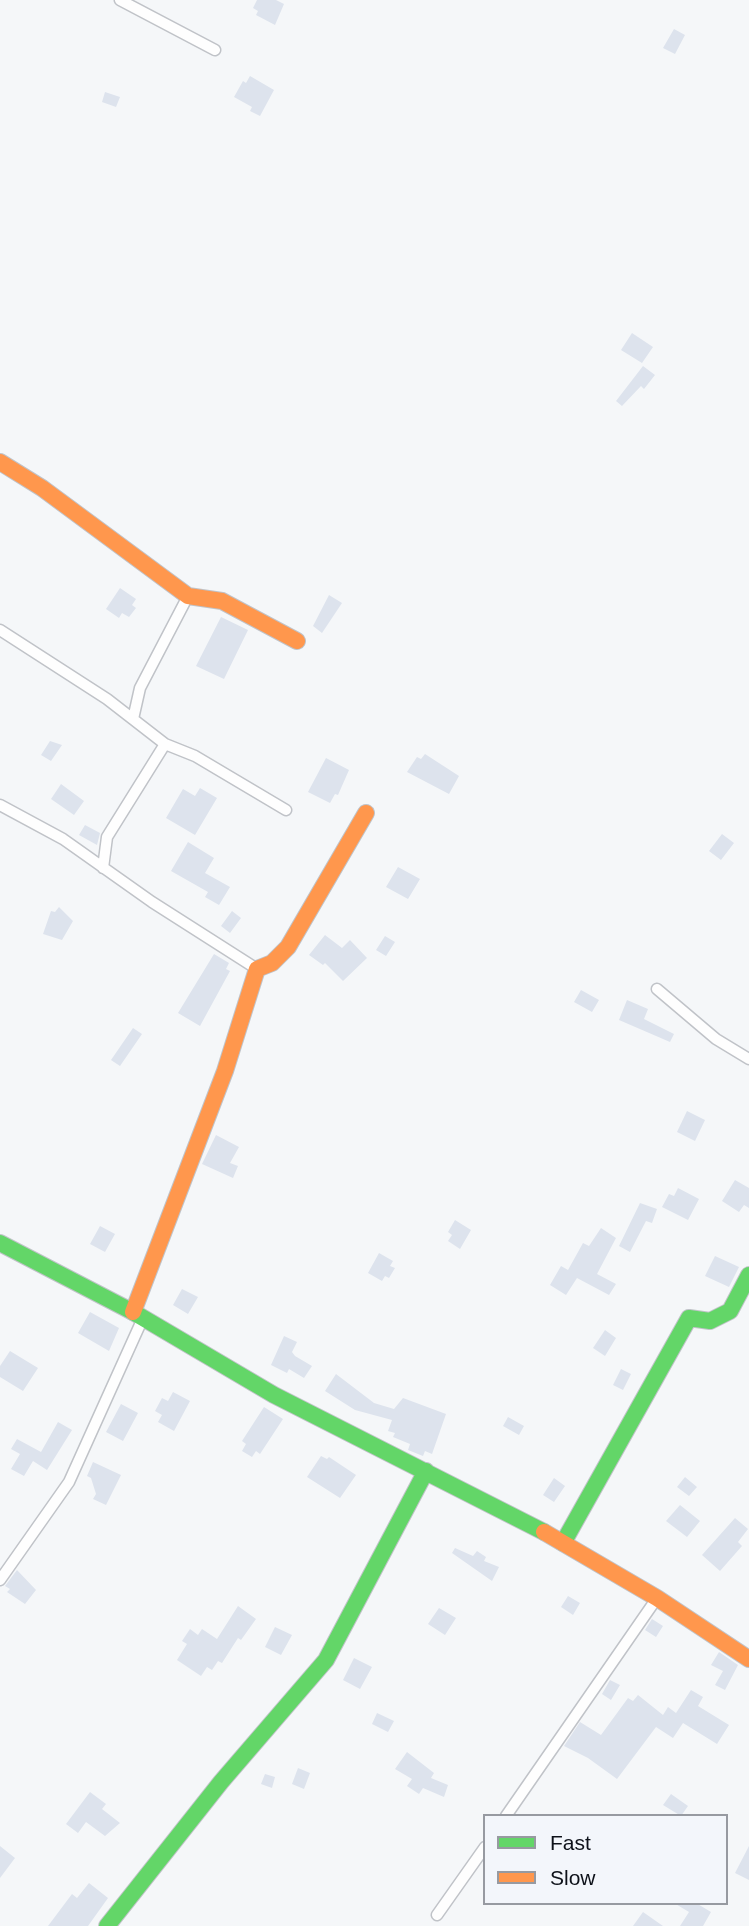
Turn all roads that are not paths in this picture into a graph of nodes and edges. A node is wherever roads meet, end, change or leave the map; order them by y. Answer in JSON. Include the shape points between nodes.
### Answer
{"nodes":[{"id":1,"x":120,"y":0,"type":"edge"},
{"id":2,"x":215,"y":50,"type":"dead end"},
{"id":3,"x":0,"y":462,"type":"edge"},
{"id":4,"x":188,"y":596,"type":"junction"},
{"id":5,"x":0,"y":630,"type":"edge"},
{"id":6,"x":297,"y":640,"type":"dead end"},
{"id":7,"x":133,"y":719,"type":"junction"},
{"id":8,"x":165,"y":744,"type":"junction"},
{"id":9,"x":0,"y":805,"type":"edge"},
{"id":10,"x":286,"y":810,"type":"dead end"},
{"id":11,"x":366,"y":813,"type":"dead end"},
{"id":12,"x":103,"y":868,"type":"junction"},
{"id":13,"x":257,"y":969,"type":"junction"},
{"id":14,"x":657,"y":989,"type":"dead end"},
{"id":15,"x":749,"y":1059,"type":"edge"},
{"id":16,"x":0,"y":1243,"type":"edge"},
{"id":17,"x":749,"y":1275,"type":"edge"},
{"id":18,"x":138,"y":1315,"type":"junction"},
{"id":19,"x":426,"y":1471,"type":"junction"},
{"id":20,"x":563,"y":1543,"type":"junction"},
{"id":21,"x":0,"y":1580,"type":"edge"},
{"id":22,"x":657,"y":1598,"type":"junction"},
{"id":23,"x":749,"y":1659,"type":"edge"},
{"id":24,"x":507,"y":1814,"type":"edge"},
{"id":25,"x":483,"y":1850,"type":"edge"},
{"id":26,"x":437,"y":1915,"type":"dead end"},
{"id":27,"x":107,"y":1926,"type":"edge"}],
"edges":[{"from":1,"to":2,"type":"street"},
{"from":3,"to":4,"type":"street"},
{"from":4,"to":6,"type":"street","via":[[222,601]]},
{"from":4,"to":7,"type":"street","via":[[141,688]]},
{"from":5,"to":7,"type":"street"},
{"from":7,"to":8,"type":"street"},
{"from":8,"to":10,"type":"street","via":[[195,755]]},
{"from":8,"to":12,"type":"street","via":[[107,836]]},
{"from":9,"to":12,"type":"street"},
{"from":11,"to":13,"type":"street","via":[[288,947],[272,963]]},
{"from":12,"to":13,"type":"street"},
{"from":13,"to":18,"type":"street"},
{"from":14,"to":15,"type":"street","via":[[716,1039]]},
{"from":16,"to":18,"type":"street"},
{"from":17,"to":20,"type":"street","via":[[730,1311],[710,1321],[689,1318]]},
{"from":18,"to":19,"type":"street","via":[[274,1395]]},
{"from":18,"to":21,"type":"street","via":[[69,1482]]},
{"from":19,"to":20,"type":"street"},
{"from":19,"to":27,"type":"street","via":[[326,1660],[221,1782]]},
{"from":20,"to":22,"type":"street"},
{"from":22,"to":23,"type":"street"},
{"from":22,"to":24,"type":"street"},
{"from":25,"to":26,"type":"street"}]}
